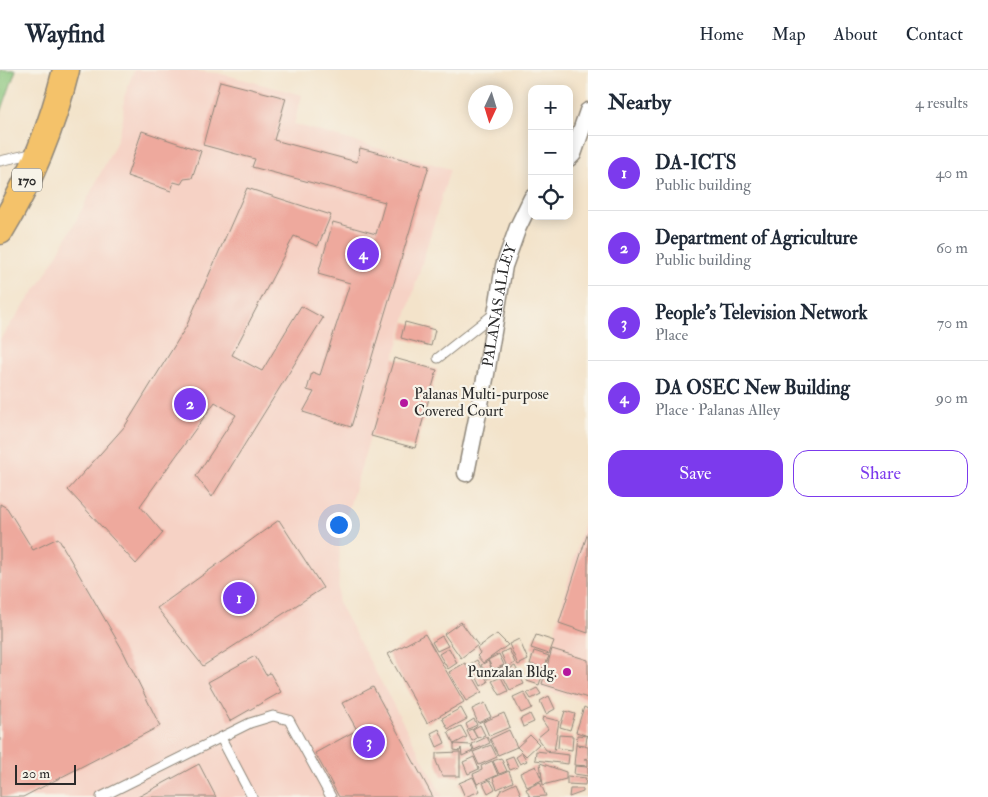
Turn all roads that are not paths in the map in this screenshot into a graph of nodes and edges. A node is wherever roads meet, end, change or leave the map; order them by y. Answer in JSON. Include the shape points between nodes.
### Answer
{"nodes":[{"id":1,"x":66,"y":70,"type":"edge"},
{"id":2,"x":85,"y":70,"type":"edge"},
{"id":3,"x":588,"y":111,"type":"edge"},
{"id":4,"x":50,"y":127,"type":"junction"},
{"id":5,"x":40,"y":152,"type":"junction"},
{"id":6,"x":573,"y":154,"type":"edge"},
{"id":7,"x":0,"y":161,"type":"edge"},
{"id":8,"x":528,"y":206,"type":"edge"},
{"id":9,"x":0,"y":231,"type":"edge"},
{"id":10,"x":495,"y":313,"type":"junction"},
{"id":11,"x":438,"y":358,"type":"dead end"},
{"id":12,"x":466,"y":473,"type":"dead end"},
{"id":13,"x":221,"y":738,"type":"junction"},
{"id":14,"x":101,"y":797,"type":"edge"},
{"id":15,"x":252,"y":797,"type":"edge"},
{"id":16,"x":331,"y":797,"type":"edge"}],
"edges":[{"from":1,"to":4,"type":"main road","number":"170"},
{"from":2,"to":4,"type":"main road"},
{"from":3,"to":6,"type":"street"},
{"from":4,"to":5,"type":"main road","number":"170"},
{"from":5,"to":7,"type":"lane"},
{"from":5,"to":9,"type":"main road","number":"170","via":[[15,207]]},
{"from":8,"to":10,"type":"street","name":"PALANAS ALLEY","via":[[504,266]]},
{"from":10,"to":11,"type":"lane"},
{"from":10,"to":12,"type":"street","name":"PALANAS ALLEY"},
{"from":13,"to":14,"type":"lane"},
{"from":13,"to":15,"type":"lane"},
{"from":13,"to":16,"type":"lane","via":[[250,723],[273,716],[289,720]]}]}
